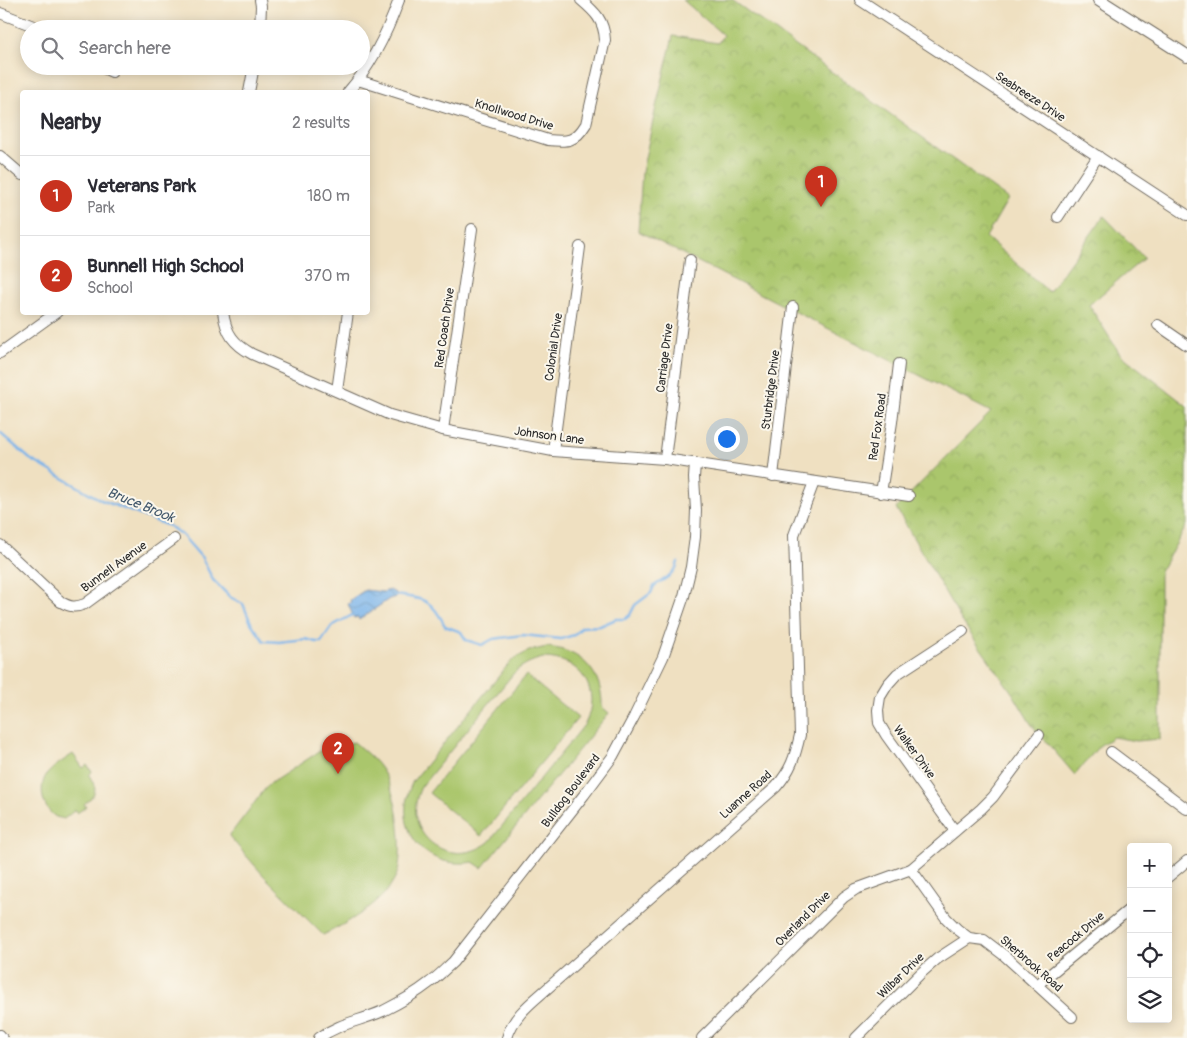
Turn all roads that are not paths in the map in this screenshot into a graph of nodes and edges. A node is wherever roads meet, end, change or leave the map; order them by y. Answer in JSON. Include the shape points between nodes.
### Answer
{"nodes":[{"id":1,"x":260,"y":0,"type":"edge"},
{"id":2,"x":399,"y":0,"type":"edge"},
{"id":3,"x":581,"y":0,"type":"edge"},
{"id":4,"x":860,"y":0,"type":"edge"},
{"id":5,"x":1101,"y":1,"type":"edge"},
{"id":6,"x":0,"y":13,"type":"edge"},
{"id":7,"x":260,"y":20,"type":"edge"},
{"id":8,"x":20,"y":21,"type":"edge"},
{"id":9,"x":1187,"y":56,"type":"edge"},
{"id":10,"x":370,"y":60,"type":"edge"},
{"id":11,"x":252,"y":75,"type":"edge"},
{"id":12,"x":361,"y":75,"type":"edge"},
{"id":13,"x":358,"y":80,"type":"junction"},
{"id":14,"x":249,"y":90,"type":"edge"},
{"id":15,"x":350,"y":90,"type":"edge"},
{"id":16,"x":0,"y":156,"type":"edge"},
{"id":17,"x":1098,"y":156,"type":"junction"},
{"id":18,"x":20,"y":173,"type":"edge"},
{"id":19,"x":1187,"y":215,"type":"edge"},
{"id":20,"x":1058,"y":217,"type":"dead end"},
{"id":21,"x":472,"y":229,"type":"dead end"},
{"id":22,"x":580,"y":247,"type":"dead end"},
{"id":23,"x":690,"y":260,"type":"dead end"},
{"id":24,"x":794,"y":308,"type":"dead end"},
{"id":25,"x":53,"y":315,"type":"edge"},
{"id":26,"x":224,"y":315,"type":"edge"},
{"id":27,"x":348,"y":315,"type":"edge"},
{"id":28,"x":1158,"y":325,"type":"dead end"},
{"id":29,"x":1187,"y":345,"type":"edge"},
{"id":30,"x":0,"y":353,"type":"edge"},
{"id":31,"x":899,"y":364,"type":"dead end"},
{"id":32,"x":337,"y":391,"type":"junction"},
{"id":33,"x":443,"y":430,"type":"junction"},
{"id":34,"x":553,"y":451,"type":"junction"},
{"id":35,"x":665,"y":459,"type":"junction"},
{"id":36,"x":695,"y":463,"type":"junction"},
{"id":37,"x":773,"y":476,"type":"junction"},
{"id":38,"x":814,"y":482,"type":"junction"},
{"id":39,"x":881,"y":493,"type":"junction"},
{"id":40,"x":909,"y":496,"type":"dead end"},
{"id":41,"x":174,"y":539,"type":"dead end"},
{"id":42,"x":0,"y":545,"type":"edge"},
{"id":43,"x":963,"y":631,"type":"dead end"},
{"id":44,"x":1039,"y":734,"type":"dead end"},
{"id":45,"x":1111,"y":752,"type":"dead end"},
{"id":46,"x":1187,"y":810,"type":"edge"},
{"id":47,"x":955,"y":831,"type":"junction"},
{"id":48,"x":1187,"y":861,"type":"edge"},
{"id":49,"x":911,"y":869,"type":"junction"},
{"id":50,"x":1172,"y":874,"type":"edge"},
{"id":51,"x":1127,"y":911,"type":"edge"},
{"id":52,"x":969,"y":938,"type":"junction"},
{"id":53,"x":1037,"y":985,"type":"junction"},
{"id":54,"x":1072,"y":1017,"type":"dead end"},
{"id":55,"x":319,"y":1038,"type":"edge"},
{"id":56,"x":507,"y":1038,"type":"edge"},
{"id":57,"x":702,"y":1038,"type":"edge"},
{"id":58,"x":856,"y":1038,"type":"edge"}],
"edges":[{"from":1,"to":7,"type":"street"},
{"from":2,"to":10,"type":"street"},
{"from":3,"to":13,"type":"street","name":"Knollwood Drive","via":[[600,19],[605,40],[586,124],[581,133],[563,142]]},
{"from":4,"to":17,"type":"street","name":"Seabreeze Drive"},
{"from":5,"to":9,"type":"main road"},
{"from":6,"to":8,"type":"street"},
{"from":11,"to":14,"type":"street"},
{"from":12,"to":13,"type":"street"},
{"from":13,"to":15,"type":"street"},
{"from":16,"to":18,"type":"street"},
{"from":17,"to":19,"type":"street","name":"Seabreeze Drive"},
{"from":17,"to":20,"type":"street"},
{"from":21,"to":33,"type":"street","name":"Red Coach Drive"},
{"from":22,"to":34,"type":"street","name":"Colonial Drive"},
{"from":23,"to":35,"type":"street","name":"Carriage Drive"},
{"from":24,"to":37,"type":"street","name":"Sturbridge Drive"},
{"from":25,"to":30,"type":"street"},
{"from":26,"to":32,"type":"street","name":"Johnson Lane","via":[[230,336],[245,350]]},
{"from":27,"to":32,"type":"street"},
{"from":28,"to":29,"type":"street"},
{"from":31,"to":39,"type":"street","name":"Red Fox Road"},
{"from":32,"to":33,"type":"street","name":"Johnson Lane","via":[[390,415]]},
{"from":33,"to":34,"type":"street","name":"Johnson Lane"},
{"from":34,"to":35,"type":"street","name":"Johnson Lane"},
{"from":35,"to":36,"type":"street","name":"Johnson Lane"},
{"from":36,"to":37,"type":"street","name":"Johnson Lane"},
{"from":36,"to":55,"type":"street","name":"Bulldog Boulevard","via":[[695,537],[684,596],[663,657],[612,756],[452,962],[430,983],[405,999]]},
{"from":37,"to":38,"type":"street","name":"Johnson Lane"},
{"from":38,"to":39,"type":"street","name":"Johnson Lane"},
{"from":38,"to":56,"type":"street","name":"Luanne Road","via":[[794,535],[800,735],[786,775],[523,1010]]},
{"from":39,"to":40,"type":"street","name":"Johnson Lane"},
{"from":41,"to":42,"type":"street","name":"Bunnell Avenue","via":[[77,607],[61,602]]},
{"from":43,"to":47,"type":"street","name":"Walker Drive","via":[[897,674],[880,697],[878,710],[879,723],[886,735]]},
{"from":44,"to":47,"type":"street","name":"Overland Drive","via":[[993,796]]},
{"from":45,"to":46,"type":"street"},
{"from":47,"to":49,"type":"street","name":"Overland Drive"},
{"from":48,"to":50,"type":"street"},
{"from":49,"to":52,"type":"street","name":"Sherbrook Road","via":[[946,918]]},
{"from":49,"to":57,"type":"street","name":"Overland Drive","via":[[844,896]]},
{"from":51,"to":53,"type":"street","name":"Peacock Drive"},
{"from":52,"to":53,"type":"street","name":"Sherbrook Road","via":[[984,940]]},
{"from":52,"to":58,"type":"street","name":"Wilbar Drive","via":[[921,973]]},
{"from":53,"to":54,"type":"street","name":"Sherbrook Road"}]}
